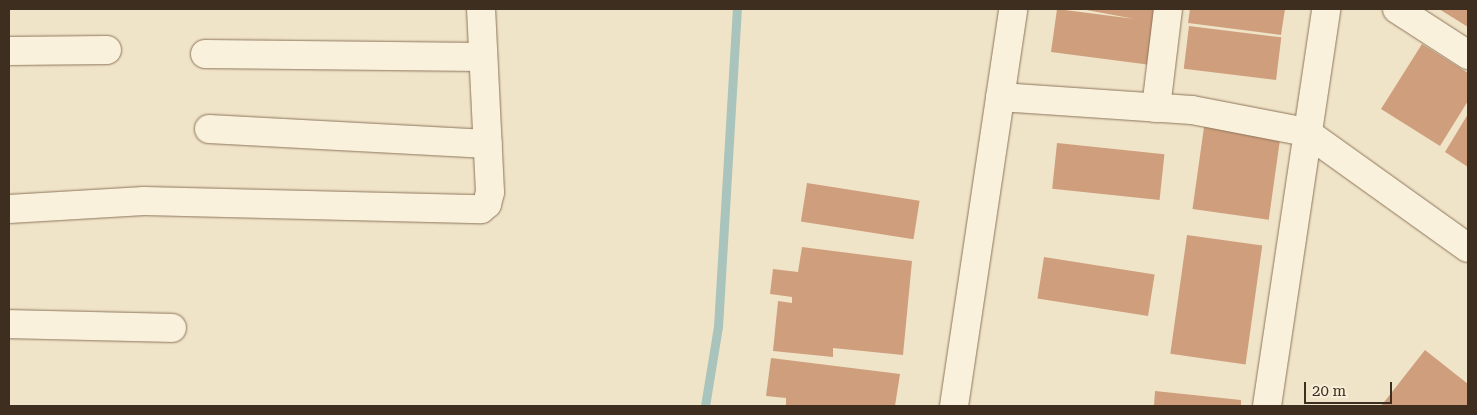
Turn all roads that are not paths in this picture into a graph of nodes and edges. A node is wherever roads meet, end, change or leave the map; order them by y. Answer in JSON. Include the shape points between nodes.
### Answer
{"nodes":[{"id":1,"x":481,"y":9,"type":"edge"},
{"id":2,"x":1013,"y":9,"type":"edge"},
{"id":3,"x":1168,"y":9,"type":"edge"},
{"id":4,"x":1326,"y":9,"type":"edge"},
{"id":5,"x":1397,"y":9,"type":"edge"},
{"id":6,"x":107,"y":50,"type":"dead end"},
{"id":7,"x":9,"y":51,"type":"edge"},
{"id":8,"x":204,"y":54,"type":"dead end"},
{"id":9,"x":1468,"y":55,"type":"edge"},
{"id":10,"x":481,"y":57,"type":"junction"},
{"id":11,"x":1000,"y":96,"type":"junction"},
{"id":12,"x":1156,"y":108,"type":"junction"},
{"id":13,"x":209,"y":129,"type":"dead end"},
{"id":14,"x":1306,"y":132,"type":"junction"},
{"id":15,"x":488,"y":144,"type":"junction"},
{"id":16,"x":9,"y":209,"type":"edge"},
{"id":17,"x":1468,"y":248,"type":"edge"},
{"id":18,"x":9,"y":324,"type":"edge"},
{"id":19,"x":172,"y":328,"type":"dead end"},
{"id":20,"x":954,"y":406,"type":"edge"},
{"id":21,"x":1267,"y":406,"type":"edge"}],
"edges":[{"from":1,"to":10,"type":"street"},
{"from":2,"to":11,"type":"street"},
{"from":3,"to":12,"type":"street"},
{"from":4,"to":14,"type":"street"},
{"from":5,"to":9,"type":"street"},
{"from":6,"to":7,"type":"street"},
{"from":8,"to":10,"type":"street"},
{"from":10,"to":15,"type":"street"},
{"from":11,"to":12,"type":"street"},
{"from":11,"to":20,"type":"street"},
{"from":12,"to":14,"type":"street","via":[[1192,110]]},
{"from":13,"to":15,"type":"street"},
{"from":14,"to":17,"type":"street"},
{"from":14,"to":21,"type":"street"},
{"from":15,"to":16,"type":"street","via":[[490,192],[488,204],[481,208],[144,201]]},
{"from":18,"to":19,"type":"street"}]}
